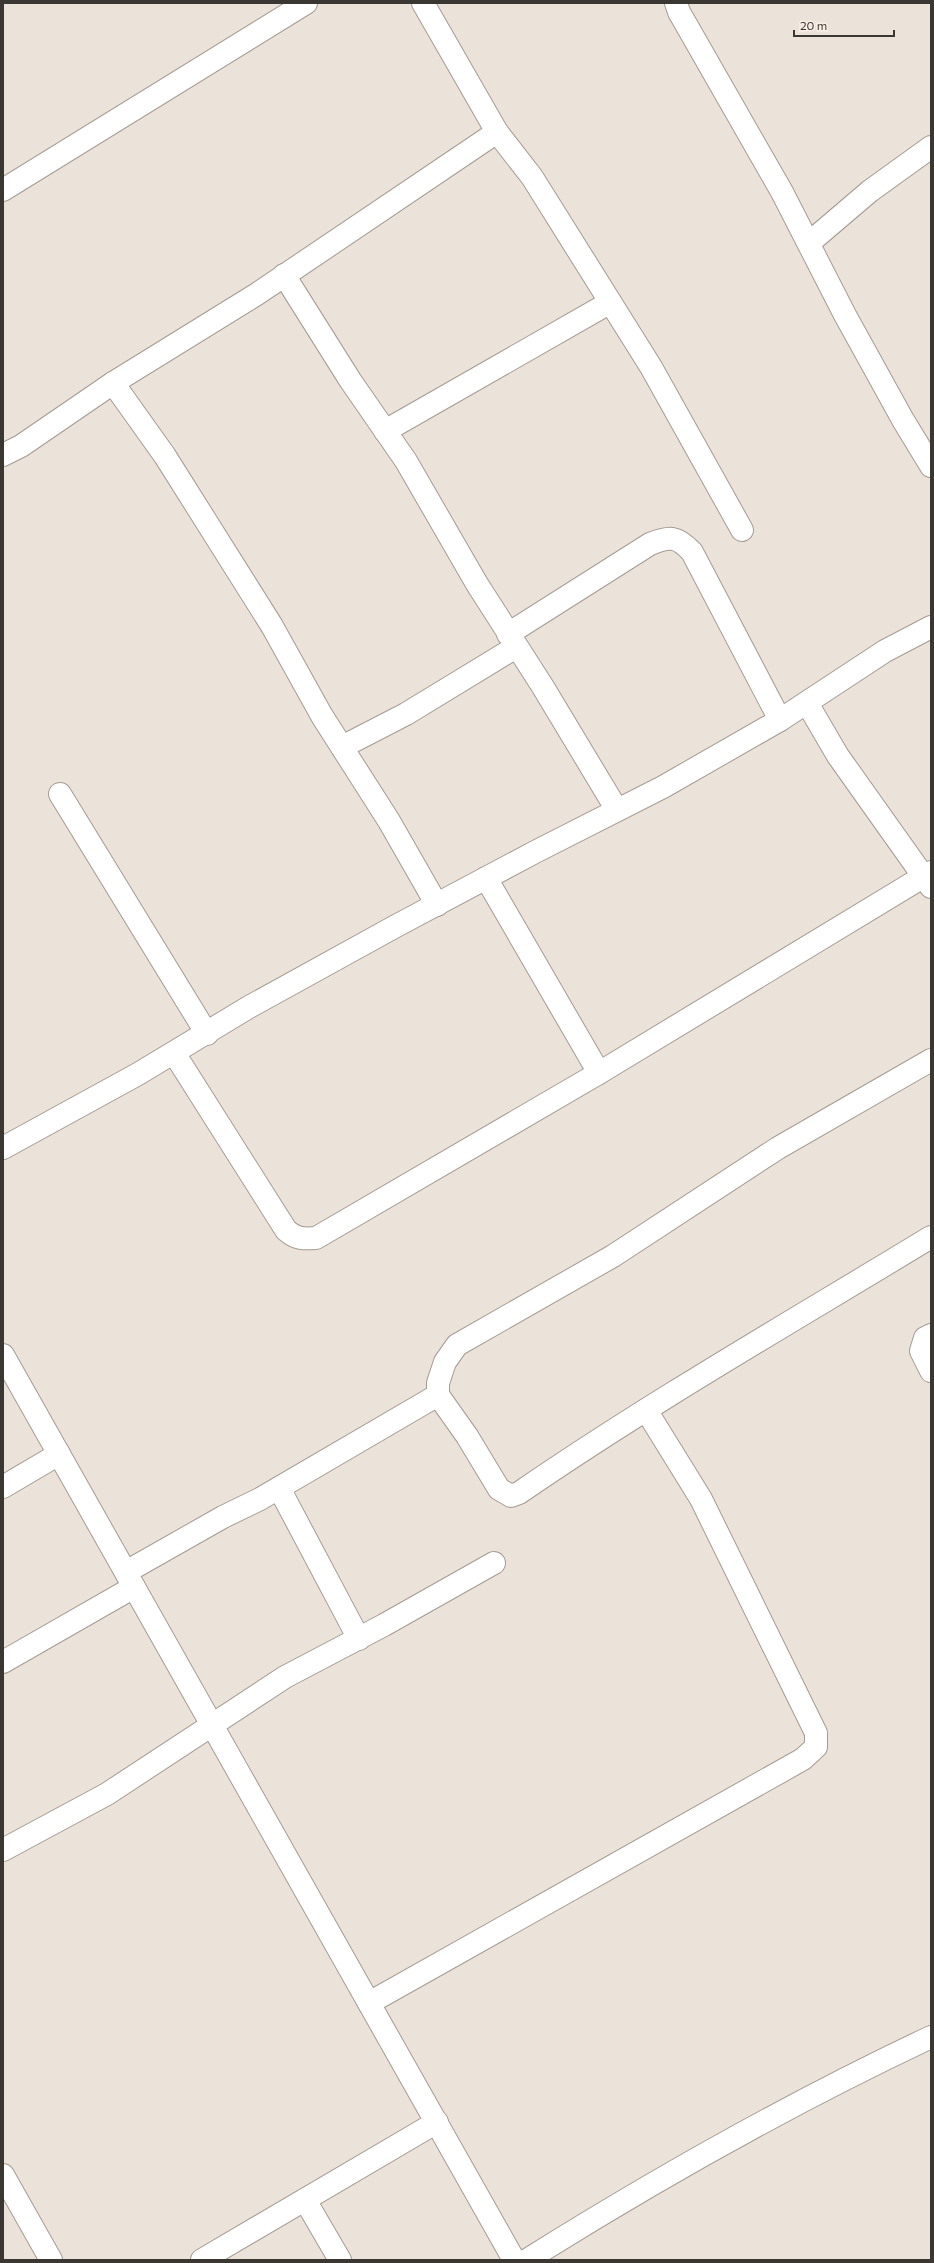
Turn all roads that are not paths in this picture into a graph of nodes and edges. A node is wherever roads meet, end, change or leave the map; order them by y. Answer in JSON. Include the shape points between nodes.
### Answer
{"nodes":[{"id":1,"x":306,"y":3,"type":"edge"},
{"id":2,"x":423,"y":3,"type":"edge"},
{"id":3,"x":676,"y":3,"type":"edge"},
{"id":4,"x":497,"y":132,"type":"junction"},
{"id":5,"x":931,"y":147,"type":"edge"},
{"id":6,"x":3,"y":190,"type":"edge"},
{"id":7,"x":809,"y":243,"type":"junction"},
{"id":8,"x":284,"y":275,"type":"junction"},
{"id":9,"x":609,"y":302,"type":"junction"},
{"id":10,"x":113,"y":383,"type":"junction"},
{"id":11,"x":386,"y":431,"type":"junction"},
{"id":12,"x":3,"y":455,"type":"edge"},
{"id":13,"x":931,"y":466,"type":"edge"},
{"id":14,"x":742,"y":530,"type":"dead end"},
{"id":15,"x":931,"y":627,"type":"edge"},
{"id":16,"x":512,"y":641,"type":"junction"},
{"id":17,"x":807,"y":703,"type":"junction"},
{"id":18,"x":780,"y":720,"type":"junction"},
{"id":19,"x":342,"y":747,"type":"junction"},
{"id":20,"x":60,"y":794,"type":"dead end"},
{"id":21,"x":617,"y":810,"type":"junction"},
{"id":22,"x":486,"y":878,"type":"junction"},
{"id":23,"x":929,"y":879,"type":"edge"},
{"id":24,"x":437,"y":905,"type":"junction"},
{"id":25,"x":207,"y":1034,"type":"junction"},
{"id":26,"x":174,"y":1053,"type":"junction"},
{"id":27,"x":931,"y":1060,"type":"edge"},
{"id":28,"x":599,"y":1073,"type":"junction"},
{"id":29,"x":3,"y":1148,"type":"edge"},
{"id":30,"x":931,"y":1237,"type":"edge"},
{"id":31,"x":931,"y":1335,"type":"edge"},
{"id":32,"x":3,"y":1355,"type":"edge"},
{"id":33,"x":931,"y":1371,"type":"edge"},
{"id":34,"x":438,"y":1395,"type":"junction"},
{"id":35,"x":646,"y":1410,"type":"junction"},
{"id":36,"x":59,"y":1454,"type":"junction"},
{"id":37,"x":3,"y":1488,"type":"edge"},
{"id":38,"x":279,"y":1488,"type":"junction"},
{"id":39,"x":494,"y":1563,"type":"dead end"},
{"id":40,"x":130,"y":1579,"type":"junction"},
{"id":41,"x":359,"y":1639,"type":"junction"},
{"id":42,"x":3,"y":1662,"type":"edge"},
{"id":43,"x":212,"y":1724,"type":"junction"},
{"id":44,"x":3,"y":1850,"type":"edge"},
{"id":45,"x":369,"y":2002,"type":"junction"},
{"id":46,"x":931,"y":2037,"type":"edge"},
{"id":47,"x":437,"y":2122,"type":"junction"},
{"id":48,"x":3,"y":2175,"type":"edge"},
{"id":49,"x":305,"y":2200,"type":"junction"},
{"id":50,"x":51,"y":2260,"type":"edge"},
{"id":51,"x":202,"y":2260,"type":"edge"},
{"id":52,"x":340,"y":2260,"type":"edge"},
{"id":53,"x":514,"y":2260,"type":"edge"},
{"id":54,"x":527,"y":2260,"type":"edge"}],
"edges":[{"from":1,"to":6,"type":"street"},
{"from":2,"to":4,"type":"street"},
{"from":3,"to":7,"type":"street"},
{"from":4,"to":8,"type":"street"},
{"from":4,"to":9,"type":"street","via":[[532,177]]},
{"from":5,"to":7,"type":"street","via":[[870,191]]},
{"from":7,"to":13,"type":"street","via":[[874,368]]},
{"from":8,"to":10,"type":"street"},
{"from":8,"to":11,"type":"street","via":[[350,380]]},
{"from":9,"to":11,"type":"street"},
{"from":9,"to":14,"type":"street","via":[[651,367]]},
{"from":10,"to":12,"type":"street","via":[[21,446]]},
{"from":10,"to":19,"type":"street","via":[[164,456],[272,626]]},
{"from":11,"to":16,"type":"street"},
{"from":15,"to":17,"type":"street","via":[[885,651]]},
{"from":16,"to":18,"type":"street","via":[[650,544],[664,538],[675,538],[692,552]]},
{"from":16,"to":19,"type":"street","via":[[406,714]]},
{"from":16,"to":21,"type":"street","via":[[543,687]]},
{"from":17,"to":18,"type":"street"},
{"from":17,"to":23,"type":"street","via":[[838,756]]},
{"from":18,"to":21,"type":"street","via":[[664,787]]},
{"from":19,"to":24,"type":"street","via":[[389,821]]},
{"from":20,"to":25,"type":"street"},
{"from":21,"to":22,"type":"street"},
{"from":22,"to":24,"type":"street"},
{"from":22,"to":28,"type":"street"},
{"from":23,"to":28,"type":"street"},
{"from":24,"to":25,"type":"street","via":[[249,1007]]},
{"from":25,"to":26,"type":"street"},
{"from":26,"to":28,"type":"street","via":[[286,1230],[302,1239],[316,1238],[331,1230]]},
{"from":26,"to":29,"type":"street"},
{"from":27,"to":34,"type":"street","via":[[778,1148],[613,1256],[457,1345],[445,1362],[438,1383]]},
{"from":30,"to":35,"type":"street"},
{"from":31,"to":33,"type":"street","via":[[925,1338],[921,1351]]},
{"from":32,"to":36,"type":"street"},
{"from":34,"to":35,"type":"street","via":[[467,1436],[499,1489],[511,1496]]},
{"from":34,"to":38,"type":"street"},
{"from":35,"to":45,"type":"street","via":[[701,1499],[752,1600],[813,1727],[816,1747],[803,1760]]},
{"from":36,"to":37,"type":"street"},
{"from":36,"to":40,"type":"street"},
{"from":38,"to":40,"type":"street"},
{"from":38,"to":41,"type":"street"},
{"from":39,"to":41,"type":"street"},
{"from":40,"to":42,"type":"street"},
{"from":40,"to":43,"type":"street"},
{"from":41,"to":43,"type":"street","via":[[285,1677]]},
{"from":43,"to":44,"type":"street","via":[[107,1794]]},
{"from":43,"to":45,"type":"street"},
{"from":45,"to":47,"type":"street"},
{"from":46,"to":54,"type":"street","via":[[835,2082],[726,2140],[623,2199]]},
{"from":47,"to":49,"type":"street"},
{"from":47,"to":53,"type":"street"},
{"from":48,"to":50,"type":"street"},
{"from":49,"to":51,"type":"street"},
{"from":49,"to":52,"type":"street"}]}
